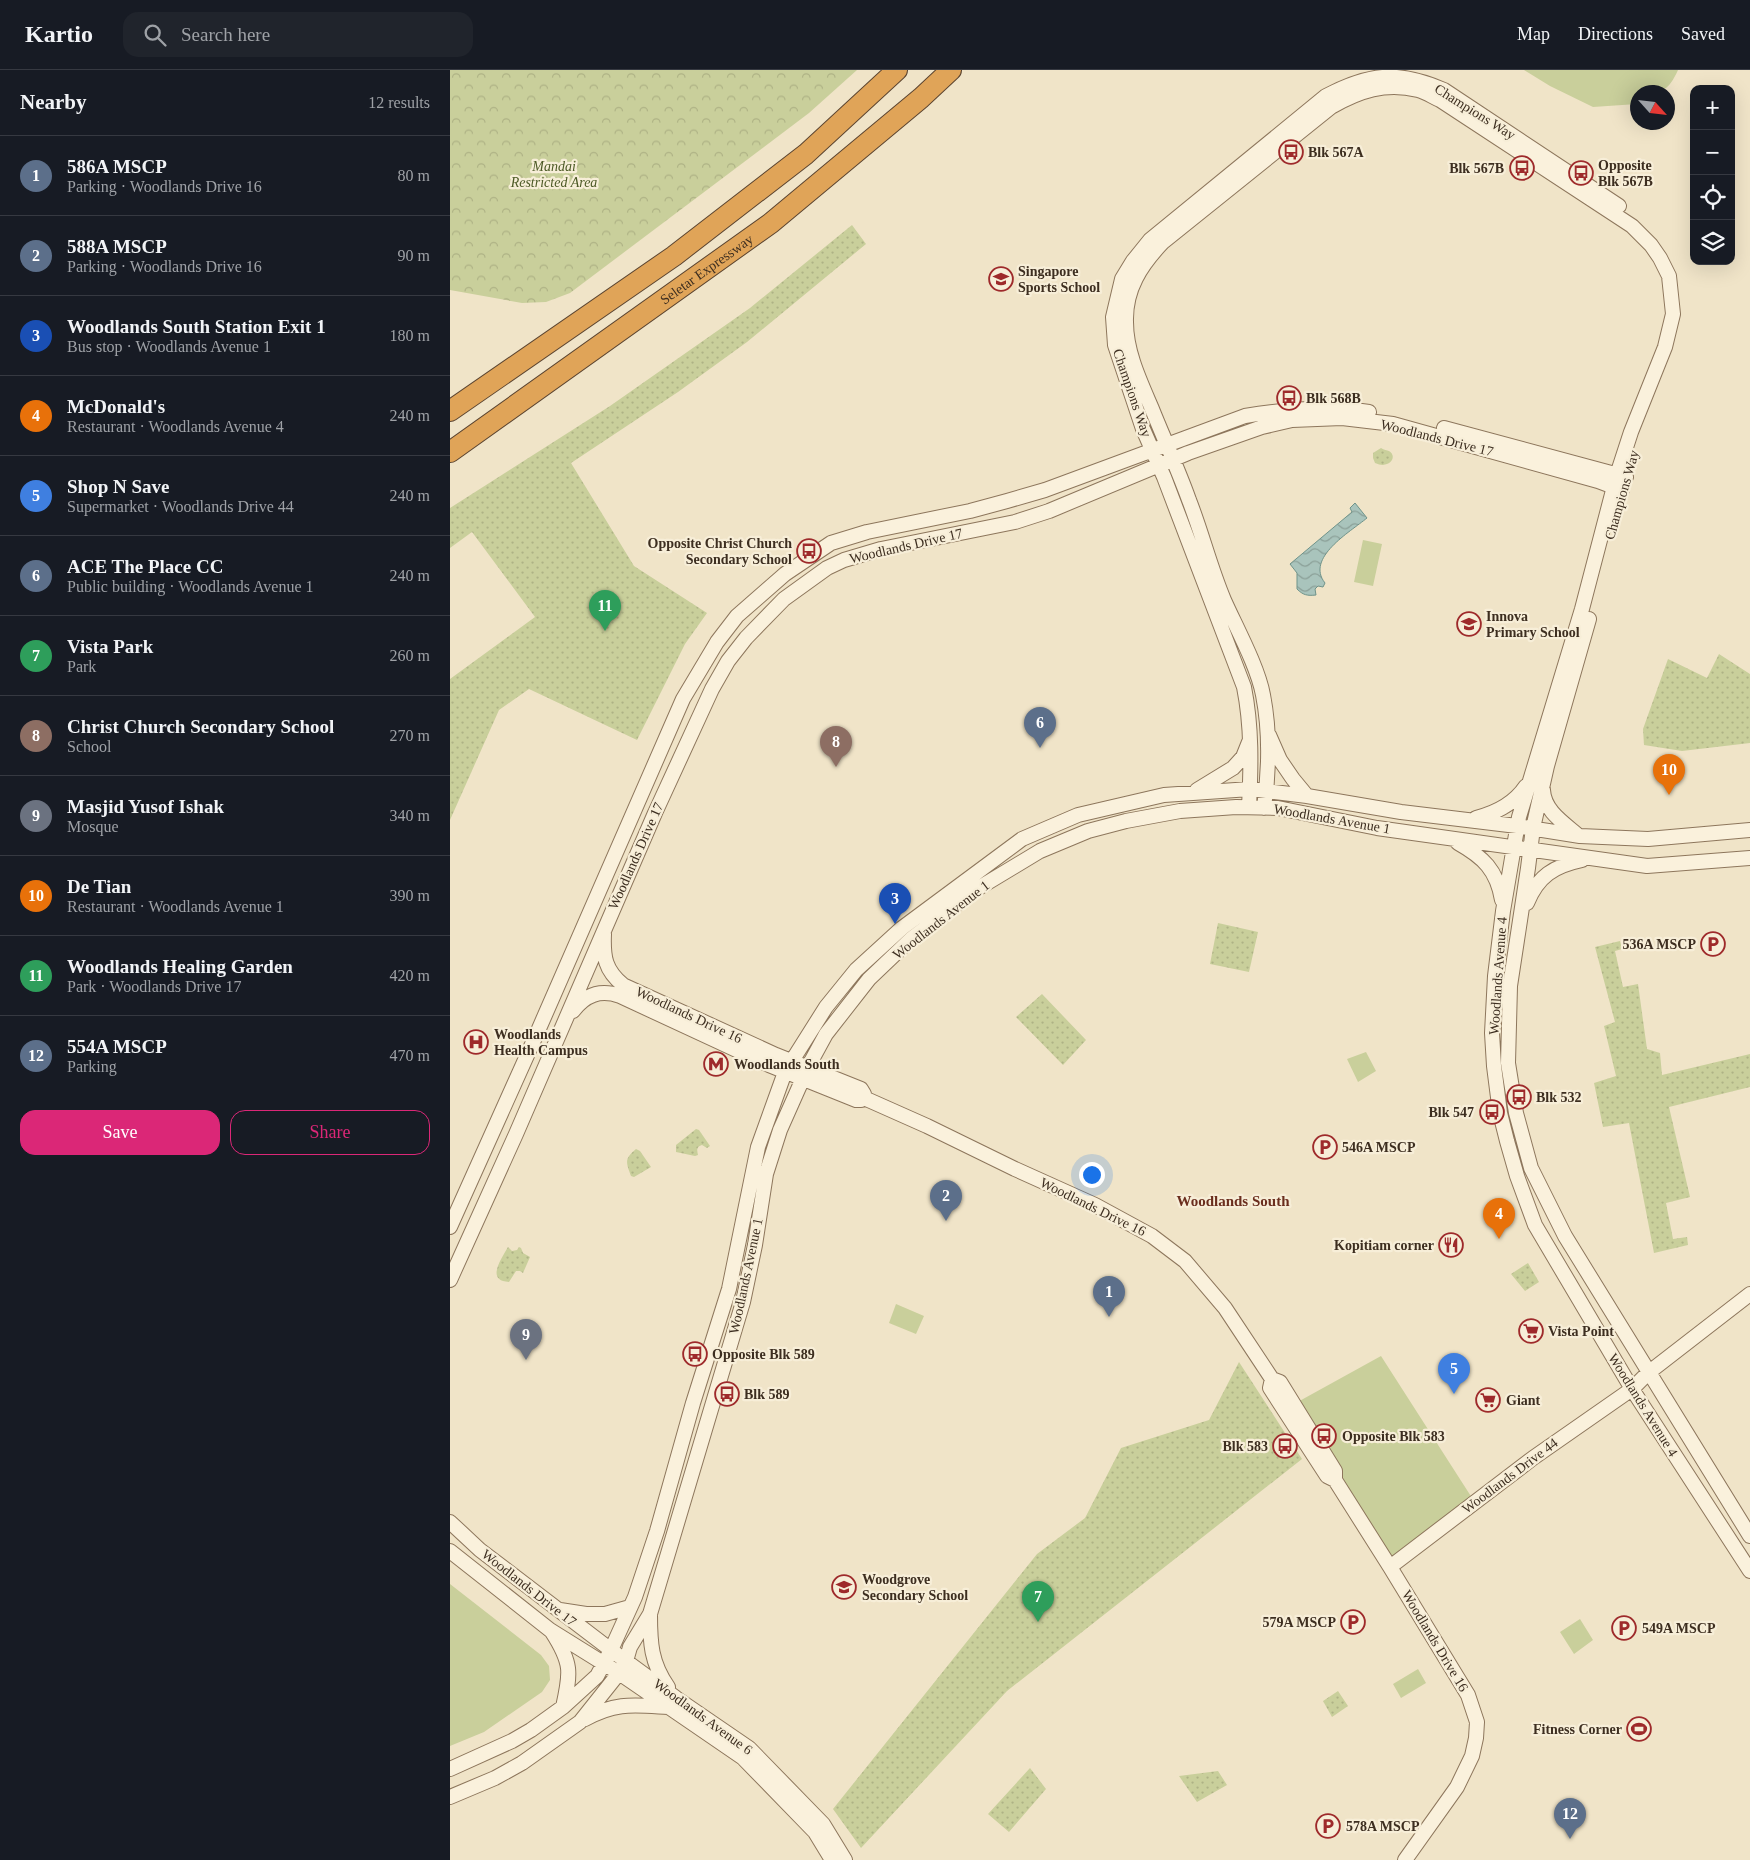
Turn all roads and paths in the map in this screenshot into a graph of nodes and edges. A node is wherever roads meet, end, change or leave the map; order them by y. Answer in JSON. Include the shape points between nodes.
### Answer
{"nodes":[{"id":1,"x":897,"y":70,"type":"edge"},
{"id":2,"x":951,"y":70,"type":"edge"},
{"id":3,"x":958,"y":70,"type":"edge"},
{"id":4,"x":921,"y":98,"type":"junction"},
{"id":5,"x":499,"y":378,"type":"junction"},
{"id":6,"x":450,"y":406,"type":"edge"},
{"id":7,"x":450,"y":411,"type":"edge"},
{"id":8,"x":1167,"y":444,"type":"junction"},
{"id":9,"x":1152,"y":450,"type":"junction"},
{"id":10,"x":451,"y":453,"type":"edge"},
{"id":11,"x":1173,"y":459,"type":"junction"},
{"id":12,"x":1159,"y":465,"type":"junction"},
{"id":13,"x":1620,"y":482,"type":"junction"},
{"id":14,"x":1267,"y":730,"type":"junction"},
{"id":15,"x":1251,"y":738,"type":"junction"},
{"id":16,"x":1546,"y":766,"type":"junction"},
{"id":17,"x":1533,"y":774,"type":"junction"},
{"id":18,"x":1250,"y":789,"type":"junction"},
{"id":19,"x":1266,"y":790,"type":"junction"},
{"id":20,"x":1194,"y":792,"type":"junction"},
{"id":21,"x":1307,"y":796,"type":"junction"},
{"id":22,"x":1249,"y":807,"type":"junction"},
{"id":23,"x":1264,"y":808,"type":"junction"},
{"id":24,"x":1401,"y":812,"type":"junction"},
{"id":25,"x":1468,"y":820,"type":"junction"},
{"id":26,"x":1517,"y":826,"type":"junction"},
{"id":27,"x":1533,"y":828,"type":"junction"},
{"id":28,"x":1750,"y":830,"type":"edge"},
{"id":29,"x":1414,"y":833,"type":"junction"},
{"id":30,"x":1580,"y":836,"type":"junction"},
{"id":31,"x":1450,"y":838,"type":"junction"},
{"id":32,"x":1513,"y":848,"type":"junction"},
{"id":33,"x":1529,"y":850,"type":"junction"},
{"id":34,"x":1750,"y":858,"type":"edge"},
{"id":35,"x":1593,"y":859,"type":"junction"},
{"id":36,"x":1503,"y":911,"type":"junction"},
{"id":37,"x":1519,"y":927,"type":"junction"},
{"id":38,"x":604,"y":928,"type":"junction"},
{"id":39,"x":563,"y":1024,"type":"junction"},
{"id":40,"x":788,"y":1066,"type":"junction"},
{"id":41,"x":806,"y":1073,"type":"junction"},
{"id":42,"x":450,"y":1227,"type":"edge"},
{"id":43,"x":450,"y":1280,"type":"edge"},
{"id":44,"x":1750,"y":1294,"type":"edge"},
{"id":45,"x":1648,"y":1373,"type":"junction"},
{"id":46,"x":1632,"y":1389,"type":"junction"},
{"id":47,"x":707,"y":1423,"type":"junction"},
{"id":48,"x":678,"y":1460,"type":"junction"},
{"id":49,"x":450,"y":1522,"type":"edge"},
{"id":50,"x":1750,"y":1536,"type":"edge"},
{"id":51,"x":450,"y":1551,"type":"edge"},
{"id":52,"x":1390,"y":1567,"type":"junction"},
{"id":53,"x":1750,"y":1571,"type":"edge"},
{"id":54,"x":630,"y":1607,"type":"junction"},
{"id":55,"x":557,"y":1609,"type":"junction"},
{"id":56,"x":650,"y":1614,"type":"junction"},
{"id":57,"x":550,"y":1630,"type":"junction"},
{"id":58,"x":611,"y":1650,"type":"junction"},
{"id":59,"x":604,"y":1663,"type":"junction"},
{"id":60,"x":622,"y":1667,"type":"junction"},
{"id":61,"x":672,"y":1703,"type":"junction"},
{"id":62,"x":563,"y":1707,"type":"junction"},
{"id":63,"x":580,"y":1722,"type":"junction"},
{"id":64,"x":450,"y":1769,"type":"edge"},
{"id":65,"x":450,"y":1797,"type":"edge"},
{"id":66,"x":832,"y":1860,"type":"edge"},
{"id":67,"x":846,"y":1860,"type":"edge"},
{"id":68,"x":1405,"y":1860,"type":"edge"}],
"edges":[{"from":1,"to":5,"type":"highway","via":[[806,154],[674,256]]},
{"from":2,"to":4,"type":"highway","name":"Seletar Expressway"},
{"from":3,"to":4,"type":"highway"},
{"from":4,"to":10,"type":"highway","name":"Seletar Expressway","via":[[771,223]]},
{"from":5,"to":6,"type":"highway"},
{"from":5,"to":7,"type":"highway"},
{"from":8,"to":9,"type":"street","name":"Woodlands Drive 17"},
{"from":8,"to":11,"type":"street","name":"Champions Way"},
{"from":8,"to":13,"type":"street","name":"Woodlands Drive 17","via":[[1246,416],[1279,410],[1346,409],[1434,426]]},
{"from":8,"to":13,"type":"street","name":"Champions Way","via":[[1134,364],[1126,322],[1135,278],[1150,256],[1163,242],[1331,107],[1353,94],[1373,88],[1418,90],[1440,100],[1632,226],[1660,258],[1669,276],[1673,314],[1666,347],[1631,432]]},
{"from":9,"to":12,"type":"street","name":"Champions Way"},
{"from":9,"to":13,"type":"street","name":"Champions Way","via":[[1118,359],[1113,327],[1122,279],[1132,261],[1150,240],[1326,96],[1350,84],[1377,77],[1404,77],[1422,80],[1444,90],[1618,205],[1662,242],[1673,262],[1679,282],[1682,317],[1676,343]]},
{"from":9,"to":42,"type":"street","name":"Woodlands Drive 17","via":[[1045,490],[970,511],[867,532],[831,544],[785,574],[737,616],[717,642],[683,699]]},
{"from":11,"to":12,"type":"street","name":"Woodlands Drive 17"},
{"from":11,"to":13,"type":"street","name":"Woodlands Drive 17","via":[[1262,427],[1292,420],[1342,418],[1393,424],[1598,481]]},
{"from":11,"to":14,"type":"street","name":"Champions Way","via":[[1212,572],[1254,666],[1263,693]]},
{"from":12,"to":15,"type":"street","name":"Champions Way","via":[[1244,687]]},
{"from":12,"to":38,"type":"street","name":"Woodlands Drive 17","via":[[1050,511],[1015,522],[881,549],[844,560],[827,568],[784,599],[746,638],[712,689]]},
{"from":13,"to":16,"type":"street","name":"Champions Way","via":[[1591,610]]},
{"from":13,"to":17,"type":"street","name":"Champions Way"},
{"from":14,"to":19,"type":"street","name":"Champions Way"},
{"from":14,"to":21,"type":"street","via":[[1280,760]]},
{"from":15,"to":18,"type":"street","name":"Champions Way"},
{"from":15,"to":20,"type":"street","via":[[1243,757],[1233,768]]},
{"from":16,"to":27,"type":"street","name":"Champions Way"},
{"from":16,"to":30,"type":"street","via":[[1543,792],[1546,805]]},
{"from":17,"to":25,"type":"street","via":[[1522,792],[1504,807]]},
{"from":17,"to":26,"type":"street","name":"Champions Way"},
{"from":18,"to":19,"type":"street","name":"Woodlands Avenue 1"},
{"from":18,"to":20,"type":"street","name":"Woodlands Avenue 1"},
{"from":18,"to":22,"type":"street","name":"Champions Way"},
{"from":19,"to":21,"type":"street","name":"Woodlands Avenue 1"},
{"from":19,"to":23,"type":"street","name":"Champions Way"},
{"from":20,"to":40,"type":"street","name":"Woodlands Avenue 1","via":[[1164,795],[1078,815],[1022,839],[902,928],[856,970],[826,1007]]},
{"from":21,"to":24,"type":"street","name":"Woodlands Avenue 1"},
{"from":22,"to":23,"type":"street","name":"Woodlands Avenue 1"},
{"from":22,"to":41,"type":"street","name":"Woodlands Avenue 1","via":[[1180,811],[1126,821],[1088,831],[1040,851],[977,889],[912,938],[869,979],[826,1034]]},
{"from":23,"to":29,"type":"street","name":"Woodlands Avenue 1"},
{"from":24,"to":25,"type":"street","name":"Woodlands Avenue 1"},
{"from":24,"to":29,"type":"street","via":[[1413,822]]},
{"from":25,"to":26,"type":"street","name":"Woodlands Avenue 1"},
{"from":26,"to":27,"type":"street","name":"Woodlands Avenue 1"},
{"from":26,"to":32,"type":"street","name":"Woodlands Avenue 4"},
{"from":27,"to":30,"type":"street","name":"Woodlands Avenue 1"},
{"from":27,"to":33,"type":"street","name":"Woodlands Avenue 4"},
{"from":28,"to":30,"type":"street","name":"Woodlands Avenue 1","via":[[1648,839]]},
{"from":29,"to":31,"type":"street","name":"Woodlands Avenue 1"},
{"from":31,"to":32,"type":"street","name":"Woodlands Avenue 1"},
{"from":31,"to":36,"type":"street","via":[[1489,866],[1498,880]]},
{"from":32,"to":33,"type":"street","name":"Woodlands Avenue 1"},
{"from":32,"to":36,"type":"street","name":"Woodlands Avenue 4"},
{"from":33,"to":35,"type":"street","name":"Woodlands Avenue 1"},
{"from":33,"to":37,"type":"street","name":"Woodlands Avenue 4"},
{"from":34,"to":35,"type":"street","name":"Woodlands Avenue 1","via":[[1647,866]]},
{"from":35,"to":37,"type":"street","via":[[1563,865],[1537,883]]},
{"from":36,"to":46,"type":"street","name":"Woodlands Avenue 4","via":[[1492,1033],[1500,1113],[1507,1141],[1535,1224]]},
{"from":37,"to":45,"type":"street","name":"Woodlands Avenue 4","via":[[1510,986],[1508,1063],[1516,1113],[1531,1168],[1565,1236]]},
{"from":38,"to":39,"type":"street","name":"Woodlands Drive 17"},
{"from":38,"to":40,"type":"street","name":"Woodlands Drive 16","via":[[607,968],[622,985]]},
{"from":39,"to":40,"type":"street","name":"Woodlands Drive 16","via":[[580,1001],[610,992]]},
{"from":39,"to":43,"type":"street","name":"Woodlands Drive 17"},
{"from":40,"to":41,"type":"street","name":"Woodlands Drive 16"},
{"from":40,"to":48,"type":"street","name":"Woodlands Avenue 1","via":[[758,1147],[729,1289]]},
{"from":41,"to":47,"type":"street","name":"Woodlands Avenue 1","via":[[780,1130],[766,1174],[743,1302]]},
{"from":41,"to":52,"type":"street","name":"Woodlands Drive 16","via":[[856,1100],[864,1098],[928,1126],[1095,1205],[1152,1236],[1185,1261],[1225,1308],[1272,1379],[1280,1382],[1336,1471],[1335,1480]]},
{"from":44,"to":45,"type":"street","name":"Woodlands Drive 44"},
{"from":45,"to":46,"type":"street","name":"Woodlands Drive 44"},
{"from":45,"to":50,"type":"street","name":"Woodlands Avenue 4"},
{"from":46,"to":52,"type":"street","name":"Woodlands Drive 44","via":[[1526,1463]]},
{"from":46,"to":53,"type":"street","name":"Woodlands Avenue 4"},
{"from":47,"to":48,"type":"street","via":[[690,1452]]},
{"from":47,"to":56,"type":"street","name":"Woodlands Avenue 1"},
{"from":48,"to":54,"type":"street","name":"Woodlands Avenue 1"},
{"from":49,"to":55,"type":"street","name":"Woodlands Drive 17","via":[[480,1550]]},
{"from":51,"to":57,"type":"street","name":"Woodlands Drive 17"},
{"from":52,"to":68,"type":"street","name":"Woodlands Drive 16","via":[[1468,1695],[1476,1722],[1472,1756],[1456,1787]]},
{"from":54,"to":55,"type":"street","via":[[605,1614]]},
{"from":54,"to":58,"type":"street","name":"Woodlands Avenue 1"},
{"from":55,"to":58,"type":"street","name":"Woodlands Drive 17"},
{"from":56,"to":60,"type":"street","name":"Woodlands Avenue 1"},
{"from":56,"to":61,"type":"street","via":[[652,1656]]},
{"from":57,"to":59,"type":"street","name":"Woodlands Drive 17"},
{"from":57,"to":62,"type":"street","via":[[563,1649],[569,1667]]},
{"from":58,"to":59,"type":"street","name":"Woodlands Avenue 1"},
{"from":58,"to":60,"type":"street","name":"Woodlands Avenue 6"},
{"from":59,"to":60,"type":"street","name":"Woodlands Avenue 6"},
{"from":59,"to":62,"type":"street","name":"Woodlands Avenue 1","via":[[597,1676]]},
{"from":60,"to":61,"type":"street","name":"Woodlands Avenue 6"},
{"from":60,"to":63,"type":"street","name":"Woodlands Avenue 1"},
{"from":61,"to":63,"type":"street","via":[[623,1705],[601,1711]]},
{"from":61,"to":66,"type":"street","name":"Woodlands Avenue 6","via":[[744,1758],[815,1832]]},
{"from":61,"to":67,"type":"street","name":"Woodlands Avenue 6","via":[[749,1748],[822,1824]]},
{"from":62,"to":64,"type":"street","name":"Woodlands Avenue 1","via":[[512,1741]]},
{"from":63,"to":65,"type":"street","name":"Woodlands Avenue 1","via":[[522,1763]]}]}
